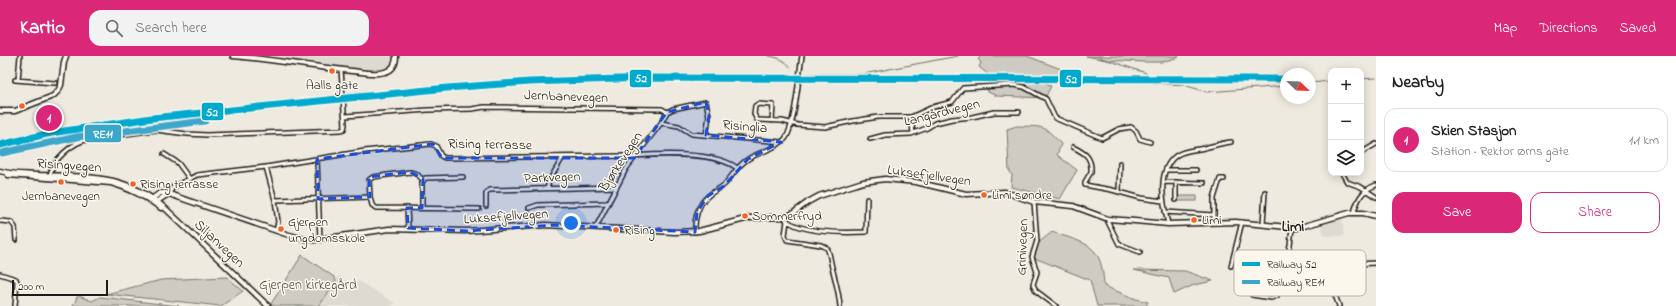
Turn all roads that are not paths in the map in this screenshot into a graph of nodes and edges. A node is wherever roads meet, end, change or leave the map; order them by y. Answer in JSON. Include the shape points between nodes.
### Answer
{"nodes":[{"id":1,"x":20,"y":56,"type":"edge"},
{"id":2,"x":66,"y":56,"type":"edge"},
{"id":3,"x":233,"y":56,"type":"edge"},
{"id":4,"x":396,"y":56,"type":"edge"},
{"id":5,"x":802,"y":56,"type":"edge"},
{"id":6,"x":341,"y":70,"type":"junction"},
{"id":7,"x":55,"y":83,"type":"dead end"},
{"id":8,"x":0,"y":111,"type":"edge"},
{"id":9,"x":667,"y":112,"type":"junction"},
{"id":10,"x":1019,"y":112,"type":"dead end"},
{"id":11,"x":345,"y":116,"type":"junction"},
{"id":12,"x":911,"y":117,"type":"junction"},
{"id":13,"x":772,"y":121,"type":"junction"},
{"id":14,"x":661,"y":123,"type":"junction"},
{"id":15,"x":792,"y":123,"type":"junction"},
{"id":16,"x":914,"y":133,"type":"junction"},
{"id":17,"x":706,"y":135,"type":"junction"},
{"id":18,"x":870,"y":139,"type":"dead end"},
{"id":19,"x":781,"y":142,"type":"junction"},
{"id":20,"x":1150,"y":142,"type":"dead end"},
{"id":21,"x":1231,"y":142,"type":"dead end"},
{"id":22,"x":1376,"y":144,"type":"edge"},
{"id":23,"x":1073,"y":147,"type":"dead end"},
{"id":24,"x":1364,"y":151,"type":"edge"},
{"id":25,"x":164,"y":154,"type":"dead end"},
{"id":26,"x":563,"y":157,"type":"junction"},
{"id":27,"x":634,"y":157,"type":"junction"},
{"id":28,"x":316,"y":159,"type":"junction"},
{"id":29,"x":1120,"y":163,"type":"dead end"},
{"id":30,"x":266,"y":167,"type":"junction"},
{"id":31,"x":737,"y":168,"type":"junction"},
{"id":32,"x":1166,"y":170,"type":"junction"},
{"id":33,"x":1196,"y":170,"type":"dead end"},
{"id":34,"x":0,"y":172,"type":"edge"},
{"id":35,"x":1344,"y":176,"type":"edge"},
{"id":36,"x":50,"y":177,"type":"junction"},
{"id":37,"x":463,"y":177,"type":"dead end"},
{"id":38,"x":189,"y":178,"type":"junction"},
{"id":39,"x":1224,"y":179,"type":"dead end"},
{"id":40,"x":423,"y":180,"type":"junction"},
{"id":41,"x":1164,"y":182,"type":"junction"},
{"id":42,"x":1176,"y":182,"type":"junction"},
{"id":43,"x":1376,"y":185,"type":"edge"},
{"id":44,"x":616,"y":187,"type":"junction"},
{"id":45,"x":1202,"y":187,"type":"dead end"},
{"id":46,"x":133,"y":189,"type":"joint"},
{"id":47,"x":547,"y":189,"type":"junction"},
{"id":48,"x":1366,"y":190,"type":"junction"},
{"id":49,"x":1119,"y":191,"type":"junction"},
{"id":50,"x":1265,"y":192,"type":"dead end"},
{"id":51,"x":169,"y":194,"type":"junction"},
{"id":52,"x":370,"y":197,"type":"junction"},
{"id":53,"x":1376,"y":197,"type":"edge"},
{"id":54,"x":318,"y":199,"type":"junction"},
{"id":55,"x":275,"y":200,"type":"junction"},
{"id":56,"x":867,"y":200,"type":"dead end"},
{"id":57,"x":1176,"y":200,"type":"dead end"},
{"id":58,"x":155,"y":201,"type":"junction"},
{"id":59,"x":1163,"y":201,"type":"junction"},
{"id":60,"x":1034,"y":202,"type":"junction"},
{"id":61,"x":607,"y":203,"type":"junction"},
{"id":62,"x":486,"y":206,"type":"dead end"},
{"id":63,"x":407,"y":208,"type":"junction"},
{"id":64,"x":422,"y":208,"type":"junction"},
{"id":65,"x":529,"y":208,"type":"dead end"},
{"id":66,"x":479,"y":209,"type":"dead end"},
{"id":67,"x":1165,"y":212,"type":"junction"},
{"id":68,"x":1354,"y":213,"type":"junction"},
{"id":69,"x":1215,"y":216,"type":"junction"},
{"id":70,"x":1376,"y":216,"type":"edge"},
{"id":71,"x":1108,"y":218,"type":"junction"},
{"id":72,"x":786,"y":219,"type":"junction"},
{"id":73,"x":0,"y":221,"type":"edge"},
{"id":74,"x":1214,"y":222,"type":"junction"},
{"id":75,"x":1242,"y":222,"type":"junction"},
{"id":76,"x":1168,"y":224,"type":"junction"},
{"id":77,"x":1263,"y":224,"type":"junction"},
{"id":78,"x":596,"y":227,"type":"junction"},
{"id":79,"x":408,"y":228,"type":"junction"},
{"id":80,"x":1292,"y":228,"type":"junction"},
{"id":81,"x":276,"y":231,"type":"junction"},
{"id":82,"x":694,"y":232,"type":"junction"},
{"id":83,"x":16,"y":240,"type":"dead end"},
{"id":84,"x":320,"y":240,"type":"junction"},
{"id":85,"x":1235,"y":250,"type":"edge"},
{"id":86,"x":1287,"y":250,"type":"edge"},
{"id":87,"x":1140,"y":252,"type":"dead end"},
{"id":88,"x":1234,"y":254,"type":"edge"},
{"id":89,"x":1366,"y":264,"type":"edge"},
{"id":90,"x":1376,"y":264,"type":"edge"},
{"id":91,"x":1231,"y":266,"type":"dead end"},
{"id":92,"x":0,"y":274,"type":"edge"},
{"id":93,"x":1260,"y":296,"type":"edge"},
{"id":94,"x":1276,"y":296,"type":"edge"},
{"id":95,"x":1335,"y":296,"type":"edge"},
{"id":96,"x":14,"y":306,"type":"edge"},
{"id":97,"x":267,"y":306,"type":"edge"},
{"id":98,"x":840,"y":306,"type":"edge"},
{"id":99,"x":1056,"y":306,"type":"edge"},
{"id":100,"x":1339,"y":306,"type":"edge"}],
"edges":[{"from":1,"to":7,"type":"street","via":[[16,80]]},
{"from":2,"to":8,"type":"main road","via":[[61,85],[50,98],[15,111]]},
{"from":3,"to":6,"type":"main road"},
{"from":4,"to":6,"type":"main road","via":[[394,65],[386,72]]},
{"from":5,"to":15,"type":"street"},
{"from":6,"to":11,"type":"street"},
{"from":9,"to":11,"type":"street","name":"Jernbanevegen","via":[[662,109],[484,107]]},
{"from":9,"to":14,"type":"street","name":"Bjørkevegen"},
{"from":9,"to":17,"type":"street","name":"Risinglia","via":[[673,108],[706,102],[710,116]]},
{"from":10,"to":16,"type":"street","name":"Langårdvegen","via":[[994,112],[952,119],[935,123]]},
{"from":11,"to":36,"type":"street","via":[[345,128],[341,130],[208,135],[156,130],[89,139],[68,148],[52,167]]},
{"from":12,"to":15,"type":"street","name":"Langårdvegen","via":[[878,117],[825,127]]},
{"from":12,"to":16,"type":"street"},
{"from":12,"to":20,"type":"street","name":"Langårdvegen","via":[[952,102],[963,88],[1014,84],[1046,99],[1053,115],[1060,121],[1102,138],[1119,129],[1131,127],[1140,139]]},
{"from":13,"to":13,"type":"street","name":"Langårdvegen","via":[[755,119],[755,106],[773,105]]},
{"from":13,"to":15,"type":"street","name":"Langårdvegen"},
{"from":14,"to":17,"type":"street","name":"Risinglia","via":[[679,126],[692,134]]},
{"from":14,"to":27,"type":"street","name":"Bjørkevegen"},
{"from":15,"to":19,"type":"street","via":[[788,134]]},
{"from":16,"to":18,"type":"street","name":"Langårdvegen"},
{"from":17,"to":19,"type":"street","name":"Risinglia"},
{"from":19,"to":31,"type":"street","via":[[748,159]]},
{"from":21,"to":32,"type":"street","via":[[1182,152],[1169,162]]},
{"from":22,"to":24,"type":"street"},
{"from":23,"to":49,"type":"street","via":[[1087,156],[1091,169],[1085,185]]},
{"from":25,"to":38,"type":"street","via":[[178,163]]},
{"from":26,"to":27,"type":"street","name":"Rising terrasse"},
{"from":26,"to":28,"type":"street","name":"Rising terrasse","via":[[445,158],[436,146],[431,144]]},
{"from":26,"to":47,"type":"street","via":[[548,181]]},
{"from":27,"to":31,"type":"street","name":"Rising terrasse","via":[[676,154],[726,161]]},
{"from":27,"to":44,"type":"street","name":"Bjørkevegen"},
{"from":28,"to":30,"type":"street","name":"Rising terrasse"},
{"from":28,"to":54,"type":"street"},
{"from":29,"to":49,"type":"street"},
{"from":30,"to":38,"type":"street","name":"Rising terrasse"},
{"from":30,"to":55,"type":"street"},
{"from":31,"to":82,"type":"street","via":[[724,186],[704,200],[697,212]]},
{"from":32,"to":33,"type":"street"},
{"from":32,"to":41,"type":"street"},
{"from":34,"to":36,"type":"main road","name":"Risingvegen","via":[[18,177]]},
{"from":35,"to":48,"type":"street","via":[[1347,182]]},
{"from":36,"to":46,"type":"main road","name":"Risingvegen","via":[[111,183]]},
{"from":37,"to":40,"type":"street"},
{"from":38,"to":51,"type":"street","name":"Rising terrasse","via":[[173,187]]},
{"from":39,"to":69,"type":"street","via":[[1220,179],[1214,198]]},
{"from":40,"to":52,"type":"street","via":[[410,172],[373,177],[369,180]]},
{"from":40,"to":64,"type":"street"},
{"from":41,"to":42,"type":"street"},
{"from":41,"to":59,"type":"street"},
{"from":42,"to":45,"type":"street","via":[[1203,183]]},
{"from":42,"to":57,"type":"street"},
{"from":43,"to":48,"type":"street"},
{"from":44,"to":47,"type":"street","name":"Parkvegen"},
{"from":44,"to":61,"type":"street","name":"Bjørkevegen"},
{"from":46,"to":58,"type":"main road","name":"Siljanvegen"},
{"from":47,"to":62,"type":"street","name":"Parkvegen","via":[[489,190],[486,194]]},
{"from":48,"to":53,"type":"street"},
{"from":48,"to":68,"type":"street","via":[[1358,199]]},
{"from":49,"to":59,"type":"street"},
{"from":50,"to":77,"type":"street"},
{"from":51,"to":58,"type":"main road"},
{"from":51,"to":81,"type":"main road","name":"Luksefjellvegen"},
{"from":52,"to":54,"type":"street"},
{"from":52,"to":63,"type":"street","via":[[373,207]]},
{"from":54,"to":55,"type":"street"},
{"from":54,"to":84,"type":"street"},
{"from":55,"to":81,"type":"street","via":[[278,222]]},
{"from":56,"to":72,"type":"street","via":[[866,232],[813,229],[798,226]]},
{"from":58,"to":97,"type":"main road","name":"Siljanvegen"},
{"from":59,"to":67,"type":"street"},
{"from":60,"to":71,"type":"main road","name":"Luksefjellvegen","via":[[1077,207]]},
{"from":60,"to":72,"type":"main road","name":"Luksefjellvegen","via":[[1005,192],[966,194],[916,182],[879,180],[863,182],[818,196]]},
{"from":60,"to":99,"type":"street","name":"Grinivegen","via":[[1037,241],[1032,257],[1037,272],[1033,284],[1036,291]]},
{"from":61,"to":65,"type":"street","via":[[538,205]]},
{"from":61,"to":78,"type":"street","name":"Bjørkevegen"},
{"from":63,"to":64,"type":"street"},
{"from":63,"to":79,"type":"street"},
{"from":64,"to":66,"type":"street"},
{"from":67,"to":69,"type":"street"},
{"from":67,"to":76,"type":"street"},
{"from":68,"to":70,"type":"main road","name":"Luksefjellvegen"},
{"from":68,"to":80,"type":"main road","name":"Luksefjellvegen"},
{"from":69,"to":74,"type":"street"},
{"from":71,"to":76,"type":"main road","name":"Luksefjellvegen"},
{"from":71,"to":87,"type":"street","via":[[1119,244]]},
{"from":72,"to":82,"type":"main road","name":"Luksefjellvegen","via":[[743,219]]},
{"from":72,"to":98,"type":"street","via":[[786,240],[827,248],[837,283]]},
{"from":73,"to":83,"type":"street","via":[[13,224]]},
{"from":74,"to":75,"type":"main road","name":"Luksefjellvegen"},
{"from":74,"to":76,"type":"main road","name":"Luksefjellvegen"},
{"from":75,"to":77,"type":"main road","name":"Luksefjellvegen"},
{"from":75,"to":85,"type":"street"},
{"from":77,"to":80,"type":"main road","name":"Luksefjellvegen"},
{"from":78,"to":79,"type":"main road","name":"Luksefjellvegen","via":[[546,225],[456,231]]},
{"from":78,"to":82,"type":"main road","name":"Luksefjellvegen"},
{"from":79,"to":84,"type":"main road","name":"Luksefjellvegen","via":[[375,230]]},
{"from":80,"to":86,"type":"street"},
{"from":81,"to":84,"type":"main road","name":"Luksefjellvegen","via":[[304,239]]},
{"from":88,"to":91,"type":"street"},
{"from":89,"to":90,"type":"street"},
{"from":92,"to":96,"type":"street","via":[[16,279]]},
{"from":93,"to":94,"type":"street"},
{"from":95,"to":100,"type":"street"}]}
